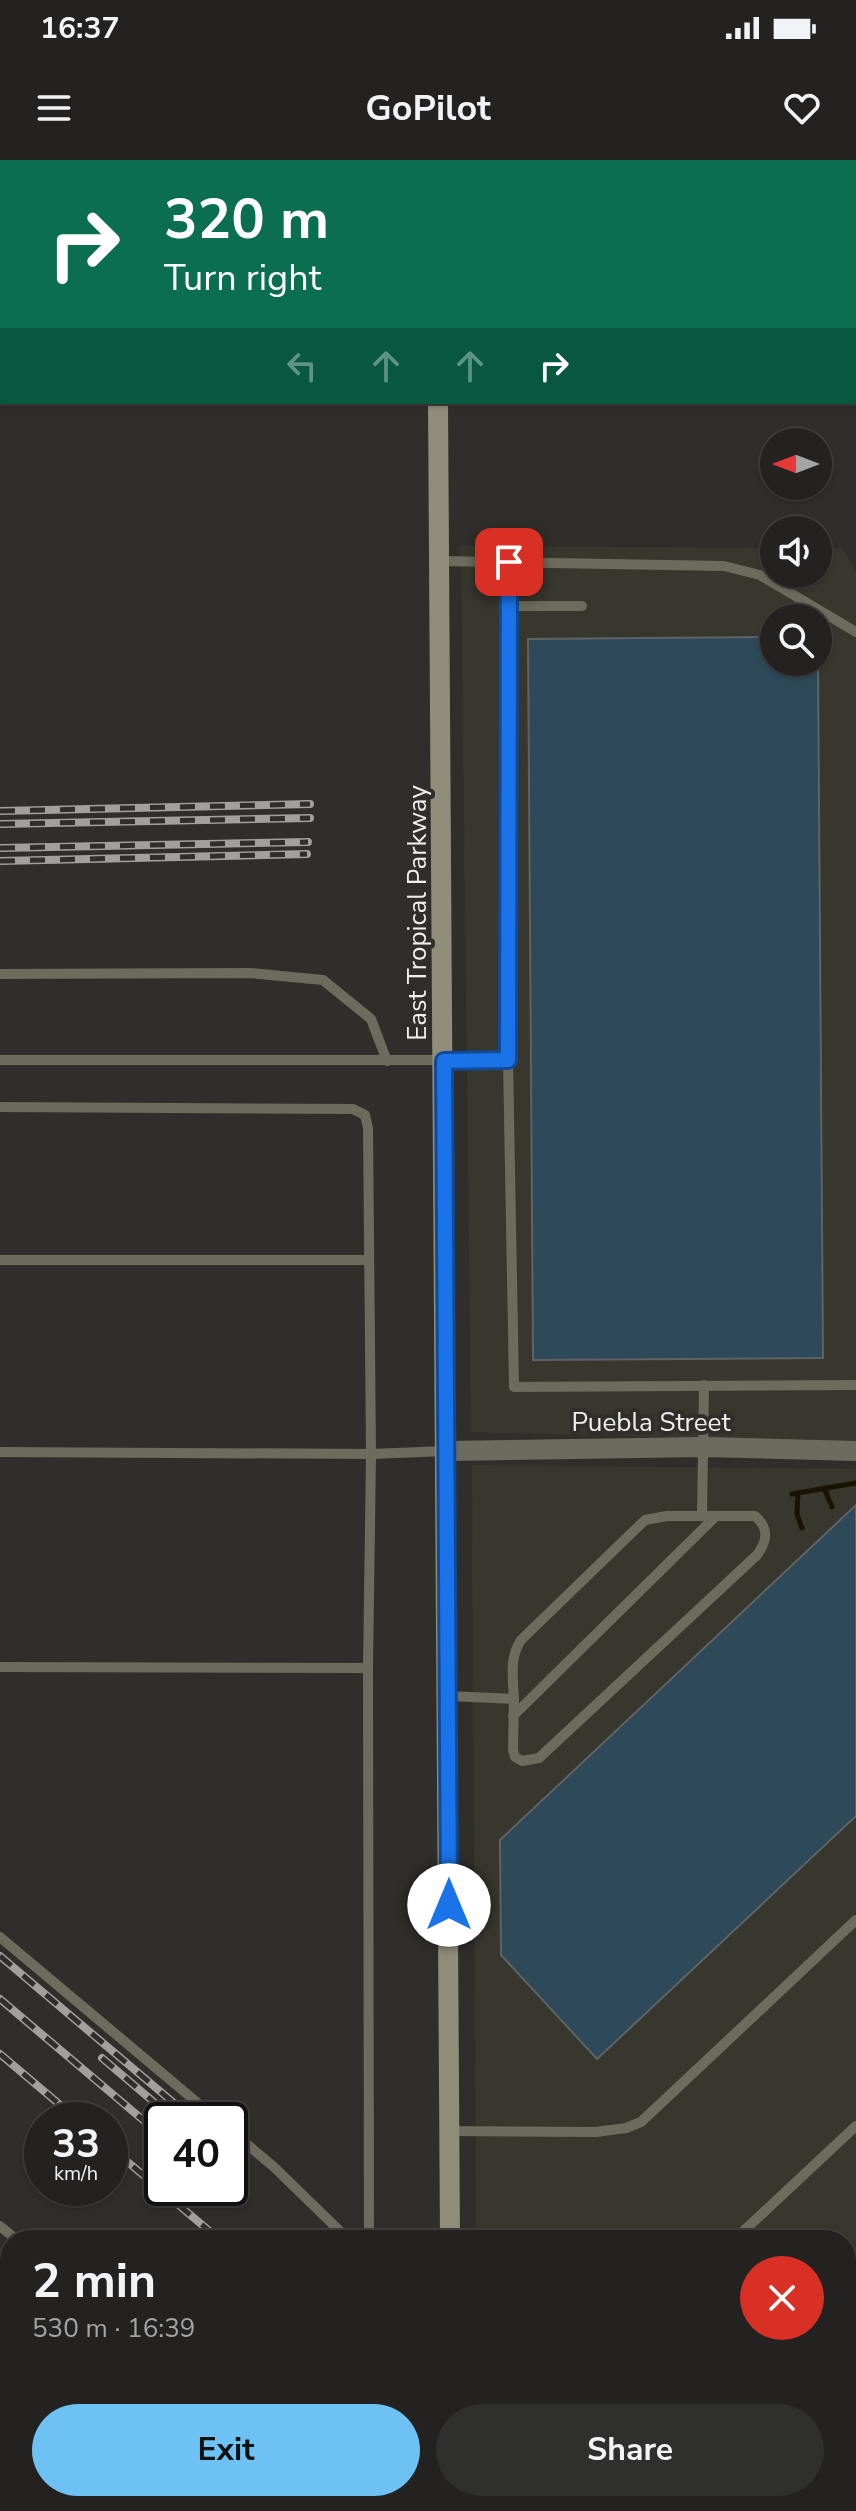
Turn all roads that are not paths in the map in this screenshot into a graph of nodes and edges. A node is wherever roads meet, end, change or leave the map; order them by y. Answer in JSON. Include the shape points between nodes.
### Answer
{"nodes":[{"id":1,"x":438,"y":404,"type":"edge"},
{"id":2,"x":440,"y":561,"type":"junction"},
{"id":3,"x":509,"y":562,"type":"junction"},
{"id":4,"x":509,"y":606,"type":"junction"},
{"id":5,"x":582,"y":606,"type":"dead end"},
{"id":6,"x":856,"y":632,"type":"edge"},
{"id":7,"x":0,"y":974,"type":"edge"},
{"id":8,"x":0,"y":1060,"type":"edge"},
{"id":9,"x":508,"y":1060,"type":"junction"},
{"id":10,"x":387,"y":1061,"type":"junction"},
{"id":11,"x":444,"y":1061,"type":"junction"},
{"id":12,"x":0,"y":1107,"type":"edge"},
{"id":13,"x":0,"y":1260,"type":"edge"},
{"id":14,"x":369,"y":1260,"type":"junction"},
{"id":15,"x":704,"y":1385,"type":"junction"},
{"id":16,"x":856,"y":1385,"type":"edge"},
{"id":17,"x":704,"y":1447,"type":"junction"},
{"id":18,"x":446,"y":1451,"type":"junction"},
{"id":19,"x":856,"y":1451,"type":"edge"},
{"id":20,"x":0,"y":1452,"type":"edge"},
{"id":21,"x":371,"y":1454,"type":"junction"},
{"id":22,"x":702,"y":1516,"type":"junction"},
{"id":23,"x":716,"y":1516,"type":"junction"},
{"id":24,"x":0,"y":1667,"type":"edge"},
{"id":25,"x":368,"y":1668,"type":"junction"},
{"id":26,"x":448,"y":1696,"type":"junction"},
{"id":27,"x":514,"y":1699,"type":"junction"},
{"id":28,"x":513,"y":1716,"type":"junction"},
{"id":29,"x":856,"y":1920,"type":"edge"},
{"id":30,"x":0,"y":1937,"type":"edge"},
{"id":31,"x":197,"y":2102,"type":"edge"},
{"id":32,"x":856,"y":2126,"type":"edge"},
{"id":33,"x":450,"y":2131,"type":"junction"},
{"id":34,"x":248,"y":2145,"type":"edge"},
{"id":35,"x":339,"y":2230,"type":"edge"},
{"id":36,"x":369,"y":2230,"type":"edge"},
{"id":37,"x":450,"y":2230,"type":"edge"},
{"id":38,"x":745,"y":2230,"type":"edge"}],
"edges":[{"from":1,"to":2,"type":"street","name":"East Tropical Parkway"},
{"from":2,"to":3,"type":"lane"},
{"from":2,"to":11,"type":"street","name":"East Tropical Parkway"},
{"from":3,"to":4,"type":"lane"},
{"from":3,"to":6,"type":"lane","via":[[724,566],[760,575]]},
{"from":4,"to":5,"type":"lane"},
{"from":4,"to":9,"type":"lane"},
{"from":7,"to":10,"type":"lane","via":[[250,973],[323,980],[371,1019]]},
{"from":8,"to":10,"type":"lane"},
{"from":9,"to":11,"type":"lane"},
{"from":9,"to":15,"type":"lane","via":[[514,1387]]},
{"from":10,"to":11,"type":"lane"},
{"from":11,"to":18,"type":"street","name":"East Tropical Parkway"},
{"from":12,"to":14,"type":"lane","via":[[353,1109],[365,1115],[368,1128]]},
{"from":13,"to":14,"type":"lane"},
{"from":14,"to":21,"type":"lane"},
{"from":15,"to":16,"type":"lane"},
{"from":15,"to":17,"type":"lane"},
{"from":17,"to":18,"type":"street","name":"Puebla Street"},
{"from":17,"to":19,"type":"street","name":"Puebla Street"},
{"from":17,"to":22,"type":"lane"},
{"from":18,"to":21,"type":"lane"},
{"from":18,"to":26,"type":"street","name":"East Tropical Parkway"},
{"from":20,"to":21,"type":"lane"},
{"from":21,"to":25,"type":"lane"},
{"from":22,"to":23,"type":"lane"},
{"from":22,"to":27,"type":"lane","via":[[645,1520],[521,1640],[512,1662]]},
{"from":23,"to":28,"type":"lane"},
{"from":23,"to":28,"type":"lane","via":[[755,1516],[763,1523],[767,1533],[757,1555],[539,1758],[515,1757]]},
{"from":24,"to":25,"type":"lane"},
{"from":25,"to":36,"type":"lane"},
{"from":26,"to":27,"type":"lane"},
{"from":26,"to":33,"type":"street","name":"East Tropical Parkway"},
{"from":27,"to":28,"type":"lane"},
{"from":29,"to":33,"type":"lane","via":[[641,2122],[596,2132]]},
{"from":30,"to":31,"type":"lane"},
{"from":32,"to":38,"type":"lane"},
{"from":33,"to":37,"type":"street","name":"East Tropical Parkway"},
{"from":34,"to":35,"type":"lane"}]}
